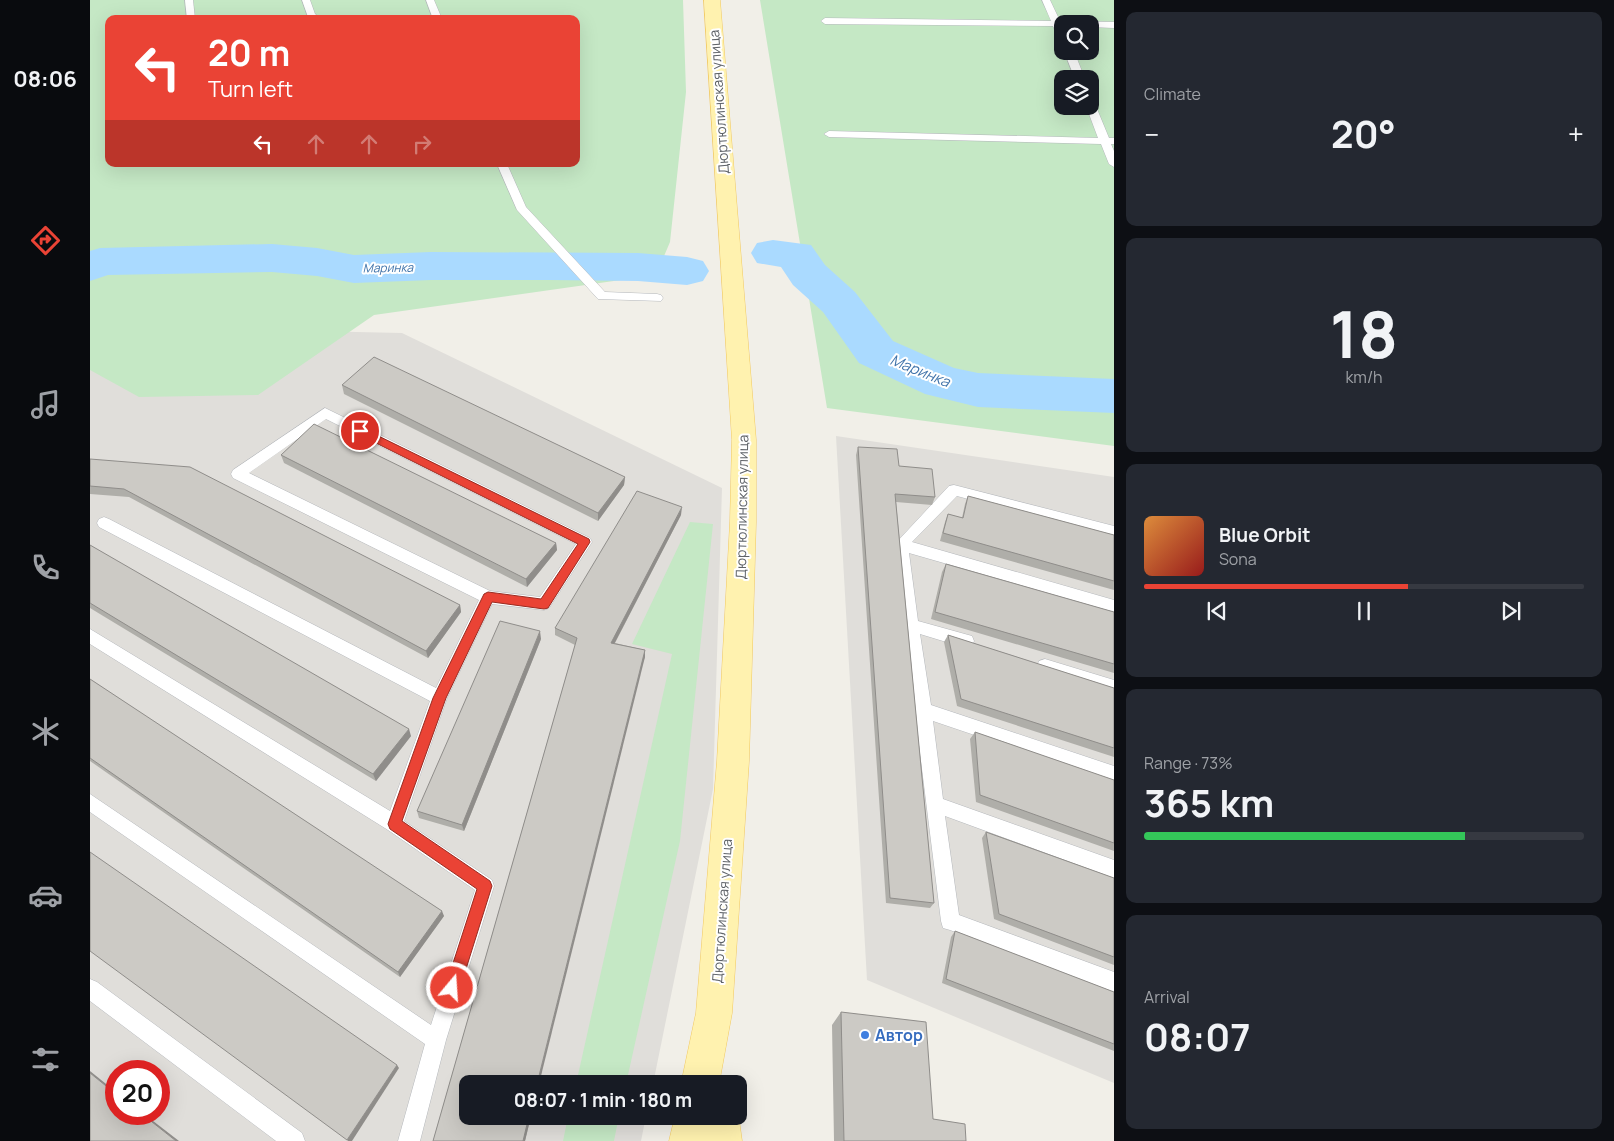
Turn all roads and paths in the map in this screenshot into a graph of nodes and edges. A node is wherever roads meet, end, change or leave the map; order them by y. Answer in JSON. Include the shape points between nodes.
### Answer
{"nodes":[{"id":1,"x":189,"y":0,"type":"edge"},
{"id":2,"x":306,"y":0,"type":"edge"},
{"id":3,"x":430,"y":0,"type":"edge"},
{"id":4,"x":712,"y":0,"type":"edge"},
{"id":5,"x":1046,"y":0,"type":"edge"},
{"id":6,"x":191,"y":15,"type":"edge"},
{"id":7,"x":310,"y":15,"type":"edge"},
{"id":8,"x":436,"y":15,"type":"edge"},
{"id":9,"x":1054,"y":17,"type":"edge"},
{"id":10,"x":825,"y":21,"type":"dead end"},
{"id":11,"x":1054,"y":23,"type":"edge"},
{"id":12,"x":1099,"y":24,"type":"edge"},
{"id":13,"x":1114,"y":25,"type":"edge"},
{"id":14,"x":1096,"y":115,"type":"edge"},
{"id":15,"x":829,"y":134,"type":"dead end"},
{"id":16,"x":1109,"y":141,"type":"edge"},
{"id":17,"x":1114,"y":164,"type":"edge"},
{"id":18,"x":503,"y":167,"type":"edge"},
{"id":19,"x":657,"y":298,"type":"dead end"},
{"id":20,"x":104,"y":523,"type":"dead end"},
{"id":21,"x":1114,"y":532,"type":"edge"},
{"id":22,"x":901,"y":546,"type":"junction"},
{"id":23,"x":488,"y":597,"type":"junction"},
{"id":24,"x":1114,"y":606,"type":"edge"},
{"id":25,"x":911,"y":625,"type":"junction"},
{"id":26,"x":90,"y":636,"type":"edge"},
{"id":27,"x":976,"y":644,"type":"edge"},
{"id":28,"x":1031,"y":662,"type":"edge"},
{"id":29,"x":1114,"y":687,"type":"edge"},
{"id":30,"x":439,"y":698,"type":"junction"},
{"id":31,"x":923,"y":710,"type":"junction"},
{"id":32,"x":1114,"y":774,"type":"edge"},
{"id":33,"x":90,"y":802,"type":"edge"},
{"id":34,"x":935,"y":804,"type":"junction"},
{"id":35,"x":394,"y":824,"type":"junction"},
{"id":36,"x":1114,"y":869,"type":"edge"},
{"id":37,"x":1114,"y":982,"type":"edge"},
{"id":38,"x":90,"y":989,"type":"edge"},
{"id":39,"x":714,"y":1013,"type":"junction"},
{"id":40,"x":436,"y":1040,"type":"junction"},
{"id":41,"x":702,"y":1075,"type":"edge"},
{"id":42,"x":717,"y":1075,"type":"edge"},
{"id":43,"x":692,"y":1125,"type":"edge"},
{"id":44,"x":721,"y":1125,"type":"edge"},
{"id":45,"x":294,"y":1141,"type":"edge"},
{"id":46,"x":408,"y":1141,"type":"edge"},
{"id":47,"x":689,"y":1141,"type":"edge"},
{"id":48,"x":722,"y":1141,"type":"edge"}],
"edges":[{"from":1,"to":6,"type":"lane"},
{"from":2,"to":7,"type":"lane"},
{"from":3,"to":8,"type":"lane"},
{"from":4,"to":39,"type":"main road","name":"Дюртюлинская улица","via":[[744,440],[733,761]]},
{"from":5,"to":9,"type":"lane"},
{"from":10,"to":11,"type":"lane"},
{"from":12,"to":13,"type":"lane"},
{"from":14,"to":16,"type":"lane"},
{"from":15,"to":16,"type":"lane"},
{"from":16,"to":17,"type":"lane"},
{"from":18,"to":19,"type":"lane","via":[[521,208],[602,296]]},
{"from":20,"to":30,"type":"lane"},
{"from":21,"to":22,"type":"lane","via":[[954,490]]},
{"from":22,"to":24,"type":"lane"},
{"from":22,"to":25,"type":"lane"},
{"from":23,"to":23,"type":"lane","via":[[256,482],[238,474],[325,413],[585,542],[544,604]]},
{"from":23,"to":30,"type":"lane"},
{"from":25,"to":27,"type":"lane"},
{"from":25,"to":31,"type":"lane"},
{"from":26,"to":35,"type":"lane"},
{"from":28,"to":29,"type":"lane"},
{"from":30,"to":35,"type":"lane"},
{"from":31,"to":32,"type":"lane"},
{"from":31,"to":34,"type":"lane"},
{"from":33,"to":40,"type":"lane"},
{"from":34,"to":36,"type":"lane"},
{"from":34,"to":37,"type":"lane","via":[[950,921]]},
{"from":35,"to":40,"type":"lane","via":[[485,886]]},
{"from":38,"to":45,"type":"lane"},
{"from":39,"to":41,"type":"main road"},
{"from":39,"to":42,"type":"main road"},
{"from":40,"to":46,"type":"lane"},
{"from":43,"to":47,"type":"main road"},
{"from":44,"to":48,"type":"main road"}]}
